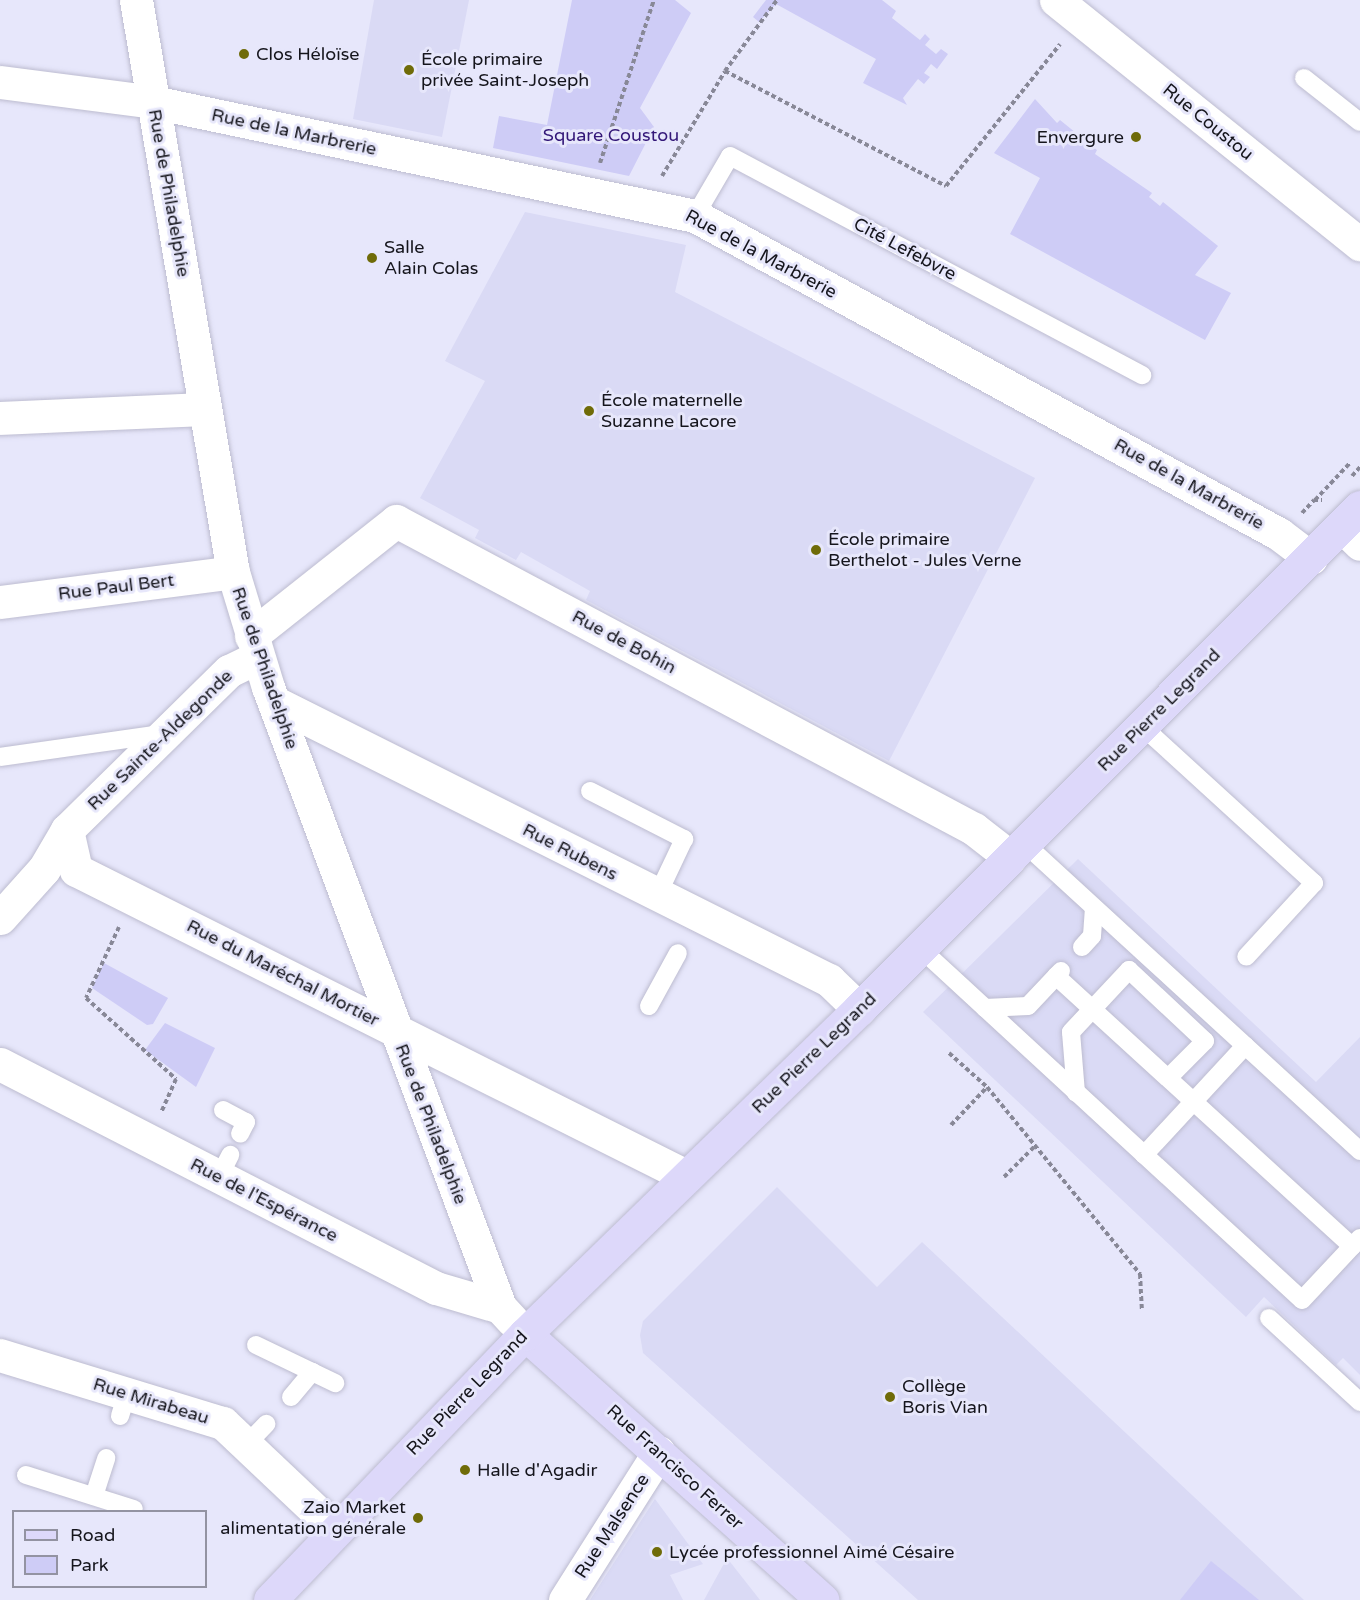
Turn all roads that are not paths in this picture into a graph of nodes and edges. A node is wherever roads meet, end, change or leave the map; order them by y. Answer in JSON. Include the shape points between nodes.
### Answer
{"nodes":[{"id":1,"x":136,"y":0,"type":"edge"},
{"id":2,"x":1068,"y":10,"type":"edge"},
{"id":3,"x":1304,"y":78,"type":"dead end"},
{"id":4,"x":0,"y":82,"type":"edge"},
{"id":5,"x":153,"y":102,"type":"junction"},
{"id":6,"x":1360,"y":122,"type":"edge"},
{"id":7,"x":694,"y":216,"type":"junction"},
{"id":8,"x":1360,"y":244,"type":"edge"},
{"id":9,"x":1142,"y":375,"type":"dead end"},
{"id":10,"x":205,"y":409,"type":"junction"},
{"id":11,"x":0,"y":418,"type":"edge"},
{"id":12,"x":1354,"y":526,"type":"edge"},
{"id":13,"x":1311,"y":558,"type":"junction"},
{"id":14,"x":233,"y":572,"type":"junction"},
{"id":15,"x":0,"y":602,"type":"edge"},
{"id":16,"x":255,"y":646,"type":"junction"},
{"id":17,"x":274,"y":702,"type":"junction"},
{"id":18,"x":1142,"y":726,"type":"junction"},
{"id":19,"x":166,"y":733,"type":"junction"},
{"id":20,"x":0,"y":757,"type":"edge"},
{"id":21,"x":590,"y":791,"type":"dead end"},
{"id":22,"x":67,"y":830,"type":"junction"},
{"id":23,"x":1017,"y":850,"type":"junction"},
{"id":24,"x":657,"y":896,"type":"junction"},
{"id":25,"x":1094,"y":909,"type":"junction"},
{"id":26,"x":0,"y":918,"type":"edge"},
{"id":27,"x":1082,"y":947,"type":"dead end"},
{"id":28,"x":920,"y":948,"type":"junction"},
{"id":29,"x":678,"y":953,"type":"dead end"},
{"id":30,"x":1246,"y":957,"type":"dead end"},
{"id":31,"x":649,"y":1006,"type":"dead end"},
{"id":32,"x":985,"y":1008,"type":"junction"},
{"id":33,"x":859,"y":1009,"type":"junction"},
{"id":34,"x":1092,"y":1010,"type":"junction"},
{"id":35,"x":395,"y":1030,"type":"junction"},
{"id":36,"x":1245,"y":1046,"type":"junction"},
{"id":37,"x":0,"y":1064,"type":"edge"},
{"id":38,"x":1168,"y":1078,"type":"junction"},
{"id":39,"x":1076,"y":1093,"type":"junction"},
{"id":40,"x":1194,"y":1102,"type":"junction"},
{"id":41,"x":223,"y":1110,"type":"dead end"},
{"id":42,"x":240,"y":1134,"type":"dead end"},
{"id":43,"x":1360,"y":1151,"type":"edge"},
{"id":44,"x":1144,"y":1155,"type":"junction"},
{"id":45,"x":686,"y":1176,"type":"junction"},
{"id":46,"x":1356,"y":1242,"type":"edge"},
{"id":47,"x":500,"y":1307,"type":"junction"},
{"id":48,"x":1269,"y":1318,"type":"dead end"},
{"id":49,"x":525,"y":1334,"type":"junction"},
{"id":50,"x":256,"y":1345,"type":"dead end"},
{"id":51,"x":0,"y":1355,"type":"edge"},
{"id":52,"x":312,"y":1372,"type":"junction"},
{"id":53,"x":334,"y":1383,"type":"dead end"},
{"id":54,"x":291,"y":1397,"type":"dead end"},
{"id":55,"x":1360,"y":1402,"type":"edge"},
{"id":56,"x":659,"y":1452,"type":"junction"},
{"id":57,"x":106,"y":1458,"type":"dead end"},
{"id":58,"x":26,"y":1475,"type":"dead end"},
{"id":59,"x":94,"y":1496,"type":"junction"},
{"id":60,"x":134,"y":1509,"type":"dead end"},
{"id":61,"x":335,"y":1529,"type":"junction"},
{"id":62,"x":270,"y":1600,"type":"edge"},
{"id":63,"x":565,"y":1600,"type":"edge"},
{"id":64,"x":824,"y":1600,"type":"edge"}],
"edges":[{"from":1,"to":5,"type":"street","name":"Rue de Philadelphie"},
{"from":2,"to":8,"type":"street","name":"Rue Coustou"},
{"from":3,"to":6,"type":"lane"},
{"from":4,"to":5,"type":"street","name":"Rue de la Marbrerie"},
{"from":5,"to":7,"type":"street","name":"Rue de la Marbrerie"},
{"from":5,"to":10,"type":"street","name":"Rue de Philadelphie"},
{"from":7,"to":9,"type":"lane","name":"Cité Lefebvre","via":[[730,156]]},
{"from":7,"to":13,"type":"street","name":"Rue de la Marbrerie","via":[[1280,534]]},
{"from":10,"to":11,"type":"street"},
{"from":10,"to":14,"type":"street","name":"Rue de Philadelphie"},
{"from":12,"to":13,"type":"main road","name":"Rue Pierre Legrand"},
{"from":13,"to":18,"type":"main road","name":"Rue Pierre Legrand"},
{"from":14,"to":15,"type":"street","name":"Rue Paul Bert"},
{"from":14,"to":16,"type":"street","name":"Rue de Philadelphie"},
{"from":16,"to":17,"type":"street","name":"Rue de Philadelphie"},
{"from":16,"to":19,"type":"street","name":"Rue Sainte-Aldegonde"},
{"from":16,"to":23,"type":"street","name":"Rue de Bohin","via":[[396,521]]},
{"from":17,"to":24,"type":"street","name":"Rue Rubens"},
{"from":17,"to":35,"type":"street","name":"Rue de Philadelphie"},
{"from":18,"to":23,"type":"main road","name":"Rue Pierre Legrand"},
{"from":18,"to":30,"type":"lane","via":[[1314,883]]},
{"from":19,"to":20,"type":"lane"},
{"from":19,"to":22,"type":"street","name":"Rue Sainte-Aldegonde"},
{"from":21,"to":24,"type":"lane","via":[[684,839]]},
{"from":22,"to":26,"type":"street","name":"Rue Sainte-Aldegonde","via":[[44,869]]},
{"from":22,"to":35,"type":"street","name":"Rue du Maréchal Mortier","via":[[76,870]]},
{"from":23,"to":25,"type":"lane"},
{"from":23,"to":28,"type":"main road","name":"Rue Pierre Legrand"},
{"from":24,"to":33,"type":"street","name":"Rue Rubens","via":[[694,924],[829,980]]},
{"from":25,"to":27,"type":"lane","via":[[1092,936]]},
{"from":25,"to":36,"type":"lane"},
{"from":28,"to":32,"type":"lane"},
{"from":28,"to":33,"type":"main road","name":"Rue Pierre Legrand"},
{"from":29,"to":31,"type":"lane"},
{"from":32,"to":34,"type":"lane","via":[[1028,1006],[1058,974]]},
{"from":32,"to":39,"type":"lane"},
{"from":33,"to":45,"type":"main road","name":"Rue Pierre Legrand"},
{"from":34,"to":38,"type":"lane"},
{"from":34,"to":38,"type":"lane","via":[[1129,970],[1205,1041]]},
{"from":34,"to":39,"type":"lane","via":[[1071,1032]]},
{"from":35,"to":45,"type":"street","name":"Rue du Maréchal Mortier"},
{"from":35,"to":47,"type":"street","name":"Rue de Philadelphie"},
{"from":36,"to":40,"type":"lane"},
{"from":36,"to":43,"type":"lane"},
{"from":37,"to":47,"type":"street","name":"Rue de l'Espérance","via":[[148,1140],[225,1166],[436,1288]]},
{"from":38,"to":40,"type":"lane"},
{"from":39,"to":44,"type":"lane"},
{"from":40,"to":44,"type":"lane"},
{"from":40,"to":46,"type":"lane"},
{"from":41,"to":42,"type":"lane","via":[[246,1122]]},
{"from":44,"to":46,"type":"lane","via":[[1302,1300]]},
{"from":45,"to":49,"type":"main road","name":"Rue Pierre Legrand"},
{"from":47,"to":49,"type":"street"},
{"from":48,"to":55,"type":"lane"},
{"from":49,"to":56,"type":"main road","name":"Rue Francisco Ferrer"},
{"from":49,"to":61,"type":"main road","name":"Rue Pierre Legrand"},
{"from":50,"to":52,"type":"lane"},
{"from":51,"to":61,"type":"street","name":"Rue Mirabeau","via":[[123,1405],[224,1423],[257,1434]]},
{"from":52,"to":53,"type":"lane"},
{"from":52,"to":54,"type":"lane"},
{"from":56,"to":63,"type":"street","name":"Rue Malsence"},
{"from":56,"to":64,"type":"main road","name":"Rue Francisco Ferrer"},
{"from":57,"to":59,"type":"lane"},
{"from":58,"to":59,"type":"lane"},
{"from":59,"to":60,"type":"lane"},
{"from":61,"to":62,"type":"main road","name":"Rue Pierre Legrand"}]}
